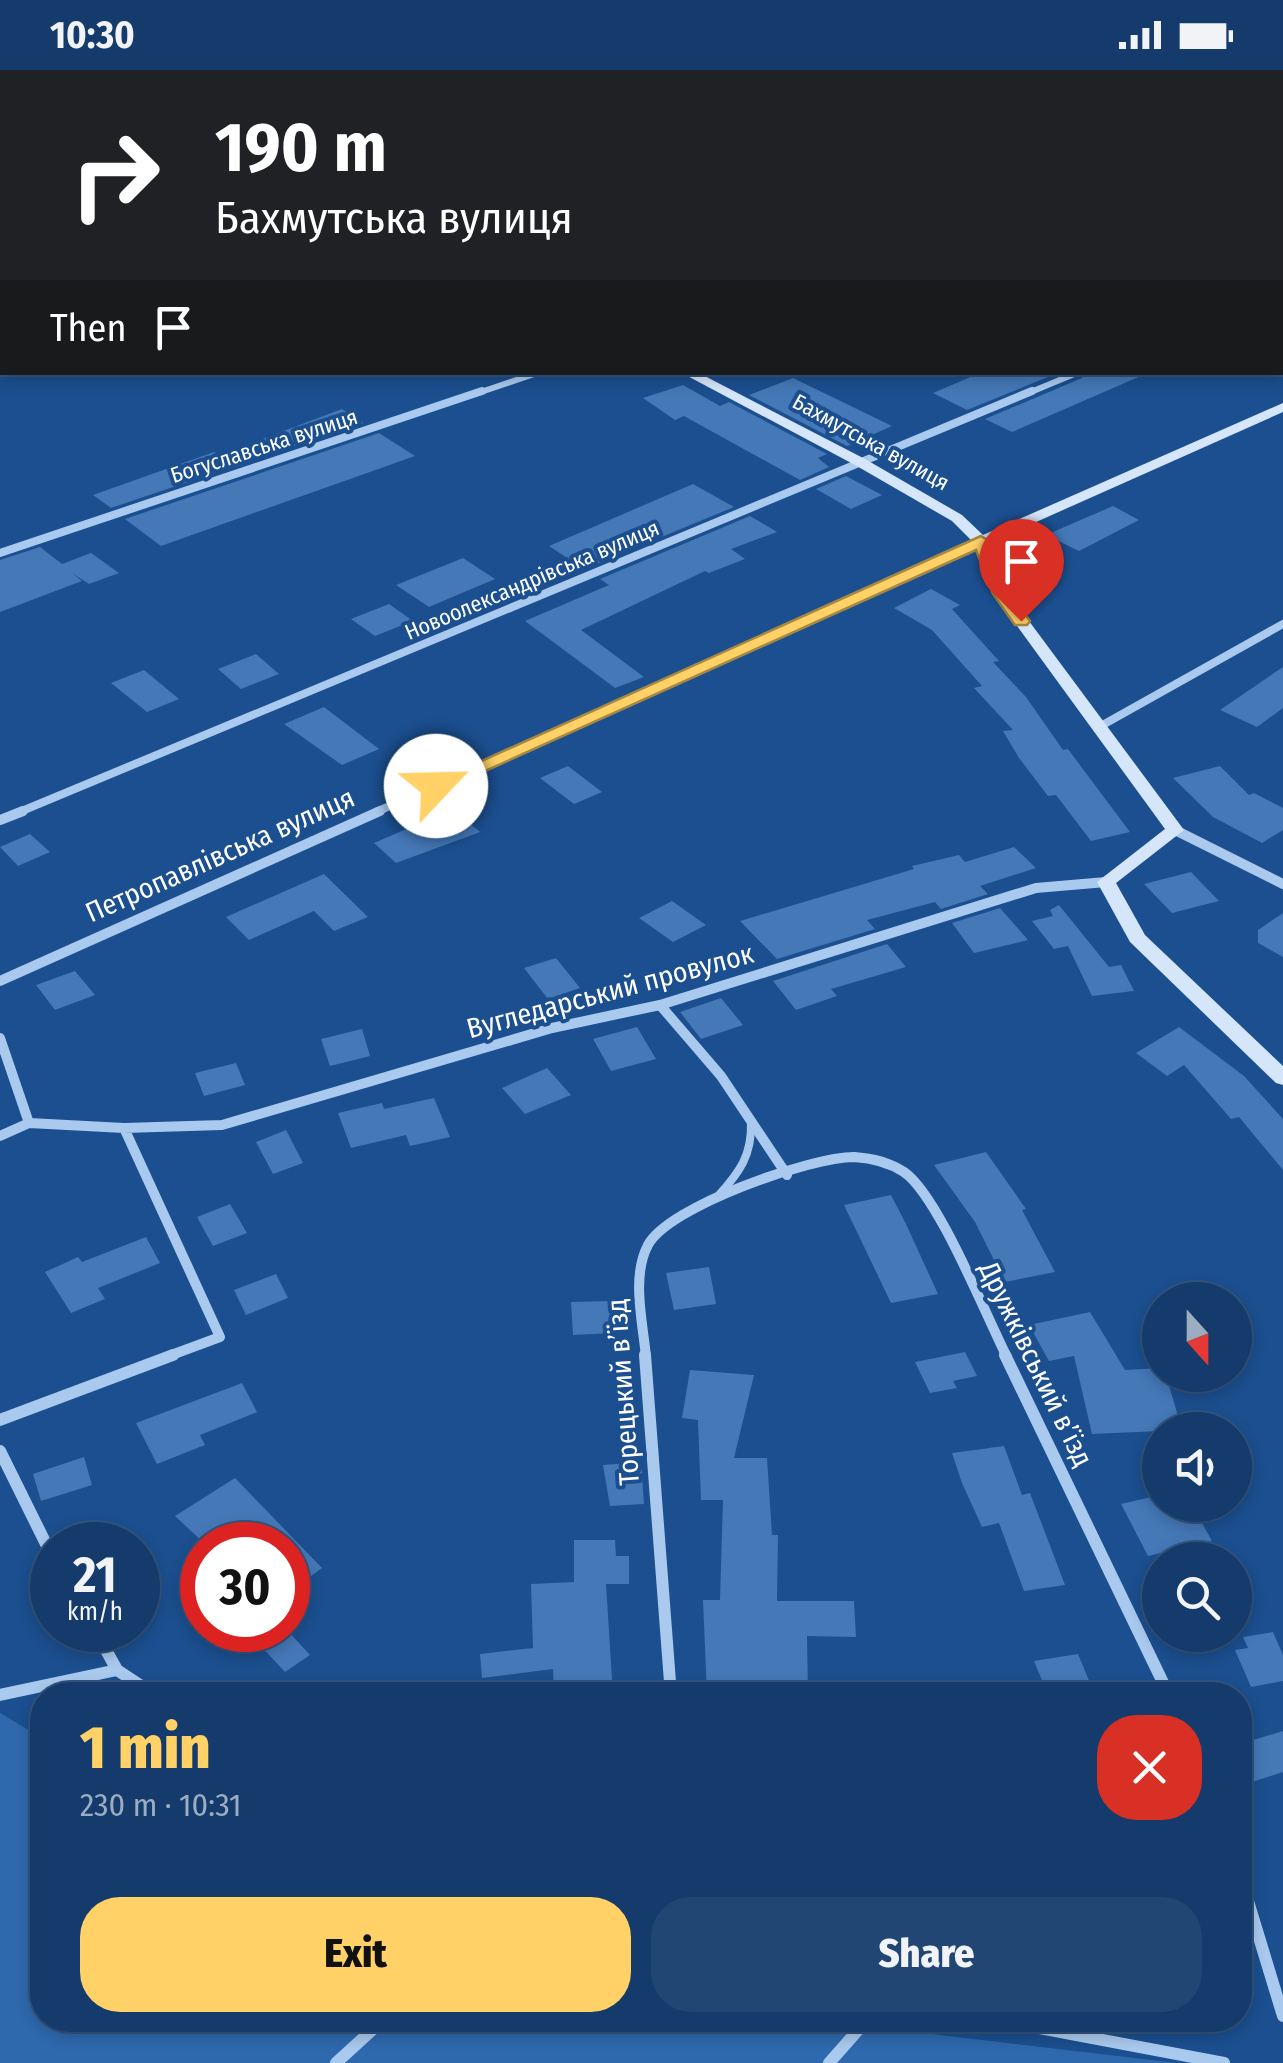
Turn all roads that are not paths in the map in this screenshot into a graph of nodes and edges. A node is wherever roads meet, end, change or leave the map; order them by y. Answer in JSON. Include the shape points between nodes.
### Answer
{"nodes":[{"id":1,"x":531,"y":375,"type":"edge"},
{"id":2,"x":692,"y":375,"type":"edge"},
{"id":3,"x":1072,"y":375,"type":"edge"},
{"id":4,"x":1283,"y":407,"type":"edge"},
{"id":5,"x":860,"y":462,"type":"junction"},
{"id":6,"x":981,"y":541,"type":"junction"},
{"id":7,"x":0,"y":553,"type":"edge"},
{"id":8,"x":1283,"y":624,"type":"edge"},
{"id":9,"x":1100,"y":727,"type":"junction"},
{"id":10,"x":0,"y":820,"type":"edge"},
{"id":11,"x":1175,"y":830,"type":"junction"},
{"id":12,"x":1106,"y":882,"type":"junction"},
{"id":13,"x":1283,"y":884,"type":"edge"},
{"id":14,"x":0,"y":982,"type":"edge"},
{"id":15,"x":660,"y":1006,"type":"junction"},
{"id":16,"x":0,"y":1038,"type":"edge"},
{"id":17,"x":1283,"y":1078,"type":"edge"},
{"id":18,"x":751,"y":1122,"type":"junction"},
{"id":19,"x":29,"y":1124,"type":"junction"},
{"id":20,"x":124,"y":1128,"type":"junction"},
{"id":21,"x":0,"y":1136,"type":"edge"},
{"id":22,"x":786,"y":1176,"type":"junction"},
{"id":23,"x":716,"y":1198,"type":"junction"},
{"id":24,"x":0,"y":1420,"type":"edge"},
{"id":25,"x":0,"y":1451,"type":"edge"},
{"id":26,"x":35,"y":1522,"type":"edge"},
{"id":27,"x":108,"y":1652,"type":"edge"},
{"id":28,"x":118,"y":1670,"type":"junction"},
{"id":29,"x":61,"y":1682,"type":"edge"},
{"id":30,"x":136,"y":1682,"type":"edge"},
{"id":31,"x":671,"y":1682,"type":"edge"},
{"id":32,"x":1163,"y":1682,"type":"edge"},
{"id":33,"x":30,"y":1689,"type":"edge"},
{"id":34,"x":0,"y":1695,"type":"edge"},
{"id":35,"x":1252,"y":1914,"type":"edge"},
{"id":36,"x":1283,"y":2016,"type":"edge"},
{"id":37,"x":369,"y":2032,"type":"edge"},
{"id":38,"x":856,"y":2032,"type":"edge"},
{"id":39,"x":1060,"y":2032,"type":"edge"},
{"id":40,"x":336,"y":2063,"type":"edge"},
{"id":41,"x":829,"y":2063,"type":"edge"},
{"id":42,"x":1224,"y":2063,"type":"edge"}],
"edges":[{"from":1,"to":7,"type":"street","name":"Богуславська вулиця"},
{"from":2,"to":5,"type":"street","name":"Бахмутська вулиця"},
{"from":3,"to":5,"type":"street","name":"Новоолександрівська вулиця"},
{"from":4,"to":6,"type":"street","name":"Петропавлівська вулиця"},
{"from":5,"to":6,"type":"street","name":"Бахмутська вулиця","via":[[957,518]]},
{"from":5,"to":10,"type":"street","name":"Новоолександрівська вулиця"},
{"from":6,"to":9,"type":"street","name":"Бахмутська вулиця","via":[[1002,594]]},
{"from":6,"to":14,"type":"street","name":"Петропавлівська вулиця"},
{"from":8,"to":9,"type":"street"},
{"from":9,"to":11,"type":"street","name":"Бахмутська вулиця"},
{"from":11,"to":12,"type":"street"},
{"from":11,"to":13,"type":"street","name":"Бахмутська вулиця"},
{"from":12,"to":15,"type":"street","name":"Вугледарський провулок","via":[[1036,888]]},
{"from":12,"to":17,"type":"street","via":[[1137,938]]},
{"from":15,"to":18,"type":"street"},
{"from":15,"to":20,"type":"street","name":"Вугледарський провулок","via":[[552,1028],[222,1125]]},
{"from":16,"to":19,"type":"street"},
{"from":18,"to":22,"type":"street"},
{"from":18,"to":23,"type":"lane","via":[[746,1165]]},
{"from":19,"to":20,"type":"street","name":"Вугледарський провулок"},
{"from":19,"to":21,"type":"street"},
{"from":20,"to":24,"type":"street","via":[[220,1337]]},
{"from":22,"to":23,"type":"street","name":"Торецький в’їзд"},
{"from":22,"to":32,"type":"street","name":"Дружківський в’їзд","via":[[849,1156],[888,1163],[919,1183]]},
{"from":23,"to":31,"type":"street","name":"Торецький в’їзд","via":[[672,1218],[650,1241],[640,1269]]},
{"from":25,"to":26,"type":"street"},
{"from":27,"to":28,"type":"street"},
{"from":28,"to":29,"type":"street"},
{"from":28,"to":30,"type":"street"},
{"from":33,"to":34,"type":"street"},
{"from":35,"to":36,"type":"street"},
{"from":37,"to":40,"type":"street"},
{"from":38,"to":41,"type":"street"},
{"from":39,"to":42,"type":"street"}]}
